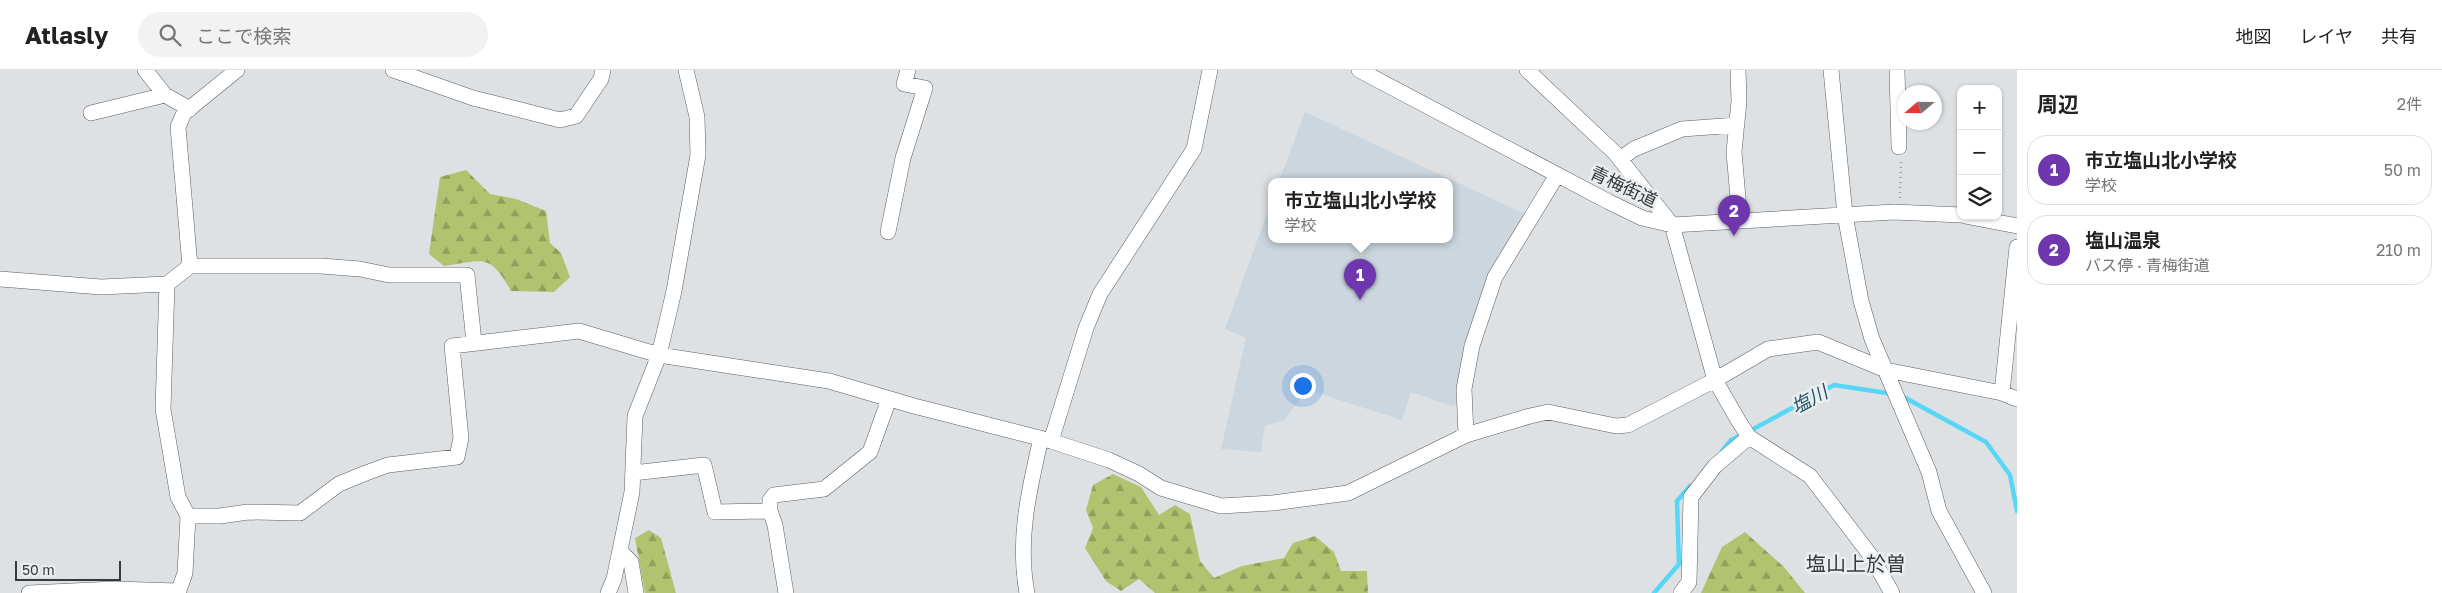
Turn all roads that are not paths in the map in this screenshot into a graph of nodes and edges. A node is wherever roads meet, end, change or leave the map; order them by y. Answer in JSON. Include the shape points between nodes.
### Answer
{"nodes":[{"id":1,"x":145,"y":70,"type":"edge"},
{"id":2,"x":237,"y":70,"type":"edge"},
{"id":3,"x":394,"y":70,"type":"edge"},
{"id":4,"x":603,"y":70,"type":"edge"},
{"id":5,"x":686,"y":70,"type":"edge"},
{"id":6,"x":908,"y":70,"type":"edge"},
{"id":7,"x":1210,"y":70,"type":"edge"},
{"id":8,"x":1359,"y":70,"type":"edge"},
{"id":9,"x":1526,"y":70,"type":"edge"},
{"id":10,"x":1738,"y":70,"type":"edge"},
{"id":11,"x":1831,"y":70,"type":"edge"},
{"id":12,"x":1897,"y":70,"type":"edge"},
{"id":13,"x":165,"y":95,"type":"junction"},
{"id":14,"x":190,"y":109,"type":"junction"},
{"id":15,"x":91,"y":113,"type":"dead end"},
{"id":16,"x":1737,"y":125,"type":"junction"},
{"id":17,"x":1899,"y":147,"type":"road end"},
{"id":18,"x":1620,"y":159,"type":"junction"},
{"id":19,"x":1556,"y":175,"type":"junction"},
{"id":20,"x":1845,"y":215,"type":"junction"},
{"id":21,"x":1957,"y":215,"type":"edge"},
{"id":22,"x":1986,"y":220,"type":"edge"},
{"id":23,"x":1740,"y":221,"type":"junction"},
{"id":24,"x":1672,"y":224,"type":"junction"},
{"id":25,"x":2017,"y":226,"type":"edge"},
{"id":26,"x":888,"y":232,"type":"dead end"},
{"id":27,"x":2017,"y":248,"type":"edge"},
{"id":28,"x":190,"y":266,"type":"junction"},
{"id":29,"x":0,"y":279,"type":"edge"},
{"id":30,"x":167,"y":284,"type":"junction"},
{"id":31,"x":474,"y":342,"type":"junction"},
{"id":32,"x":659,"y":355,"type":"junction"},
{"id":33,"x":1886,"y":371,"type":"junction"},
{"id":34,"x":1715,"y":380,"type":"junction"},
{"id":35,"x":2002,"y":393,"type":"junction"},
{"id":36,"x":2017,"y":399,"type":"edge"},
{"id":37,"x":889,"y":400,"type":"junction"},
{"id":38,"x":1466,"y":435,"type":"junction"},
{"id":39,"x":1749,"y":437,"type":"junction"},
{"id":40,"x":1046,"y":440,"type":"junction"},
{"id":41,"x":633,"y":473,"type":"junction"},
{"id":42,"x":770,"y":511,"type":"junction"},
{"id":43,"x":188,"y":516,"type":"junction"},
{"id":44,"x":620,"y":551,"type":"junction"},
{"id":45,"x":178,"y":592,"type":"edge"},
{"id":46,"x":29,"y":593,"type":"edge"},
{"id":47,"x":608,"y":593,"type":"edge"},
{"id":48,"x":636,"y":593,"type":"edge"},
{"id":49,"x":786,"y":593,"type":"edge"},
{"id":50,"x":1027,"y":593,"type":"edge"},
{"id":51,"x":1682,"y":593,"type":"edge"},
{"id":52,"x":1892,"y":593,"type":"edge"},
{"id":53,"x":1984,"y":593,"type":"edge"}],
"edges":[{"from":1,"to":13,"type":"street"},
{"from":2,"to":14,"type":"street"},
{"from":3,"to":4,"type":"street","via":[[473,98],[560,120],[576,116],[601,79]]},
{"from":5,"to":32,"type":"street","via":[[697,117],[698,155]]},
{"from":6,"to":26,"type":"street","via":[[904,84],[925,88],[903,158]]},
{"from":7,"to":40,"type":"street","via":[[1194,149],[1100,294]]},
{"from":8,"to":19,"type":"street","name":"青梅街道"},
{"from":9,"to":18,"type":"street"},
{"from":10,"to":16,"type":"street"},
{"from":11,"to":20,"type":"street"},
{"from":12,"to":17,"type":"street"},
{"from":13,"to":14,"type":"street"},
{"from":13,"to":15,"type":"street"},
{"from":14,"to":28,"type":"street","via":[[184,113],[178,127]]},
{"from":16,"to":18,"type":"street","via":[[1682,130],[1634,149]]},
{"from":16,"to":23,"type":"street","via":[[1734,152]]},
{"from":18,"to":24,"type":"street"},
{"from":19,"to":24,"type":"street","name":"青梅街道","via":[[1642,218]]},
{"from":19,"to":38,"type":"street","via":[[1494,277],[1465,380]]},
{"from":20,"to":21,"type":"street","name":"青梅街道","via":[[1900,212]]},
{"from":20,"to":23,"type":"street","name":"青梅街道"},
{"from":20,"to":33,"type":"street","via":[[1860,301]]},
{"from":22,"to":25,"type":"street"},
{"from":23,"to":24,"type":"street","name":"青梅街道"},
{"from":24,"to":34,"type":"street"},
{"from":27,"to":35,"type":"street"},
{"from":28,"to":30,"type":"street"},
{"from":28,"to":31,"type":"street","via":[[321,266],[389,275],[467,275]]},
{"from":29,"to":30,"type":"street","via":[[101,287]]},
{"from":30,"to":43,"type":"street","via":[[163,409],[178,497]]},
{"from":31,"to":32,"type":"street","via":[[579,331]]},
{"from":31,"to":43,"type":"street","via":[[452,346],[461,438],[456,458],[388,466],[366,473],[339,484],[300,513]]},
{"from":32,"to":37,"type":"street","via":[[829,381]]},
{"from":32,"to":41,"type":"street","via":[[635,416]]},
{"from":33,"to":34,"type":"street","via":[[1818,342],[1768,349]]},
{"from":33,"to":35,"type":"street"},
{"from":33,"to":53,"type":"street","via":[[1929,472],[1939,511]]},
{"from":34,"to":38,"type":"street","via":[[1628,425],[1616,426],[1548,412]]},
{"from":34,"to":39,"type":"street"},
{"from":35,"to":36,"type":"street"},
{"from":37,"to":40,"type":"street"},
{"from":37,"to":42,"type":"street","via":[[870,452],[824,489],[774,495],[770,500]]},
{"from":38,"to":40,"type":"street","via":[[1348,493],[1221,506],[1161,488],[1109,460]]},
{"from":39,"to":51,"type":"street","via":[[1715,466],[1691,497],[1689,582]]},
{"from":39,"to":52,"type":"street","via":[[1810,476],[1870,556]]},
{"from":40,"to":50,"type":"street","via":[[1027,495],[1023,526],[1023,573]]},
{"from":41,"to":42,"type":"street","via":[[704,465],[715,512]]},
{"from":41,"to":44,"type":"street"},
{"from":42,"to":49,"type":"street"},
{"from":43,"to":45,"type":"street","via":[[185,573]]},
{"from":44,"to":47,"type":"street"},
{"from":44,"to":48,"type":"street","via":[[631,562]]},
{"from":45,"to":46,"type":"street","via":[[115,589]]}]}
